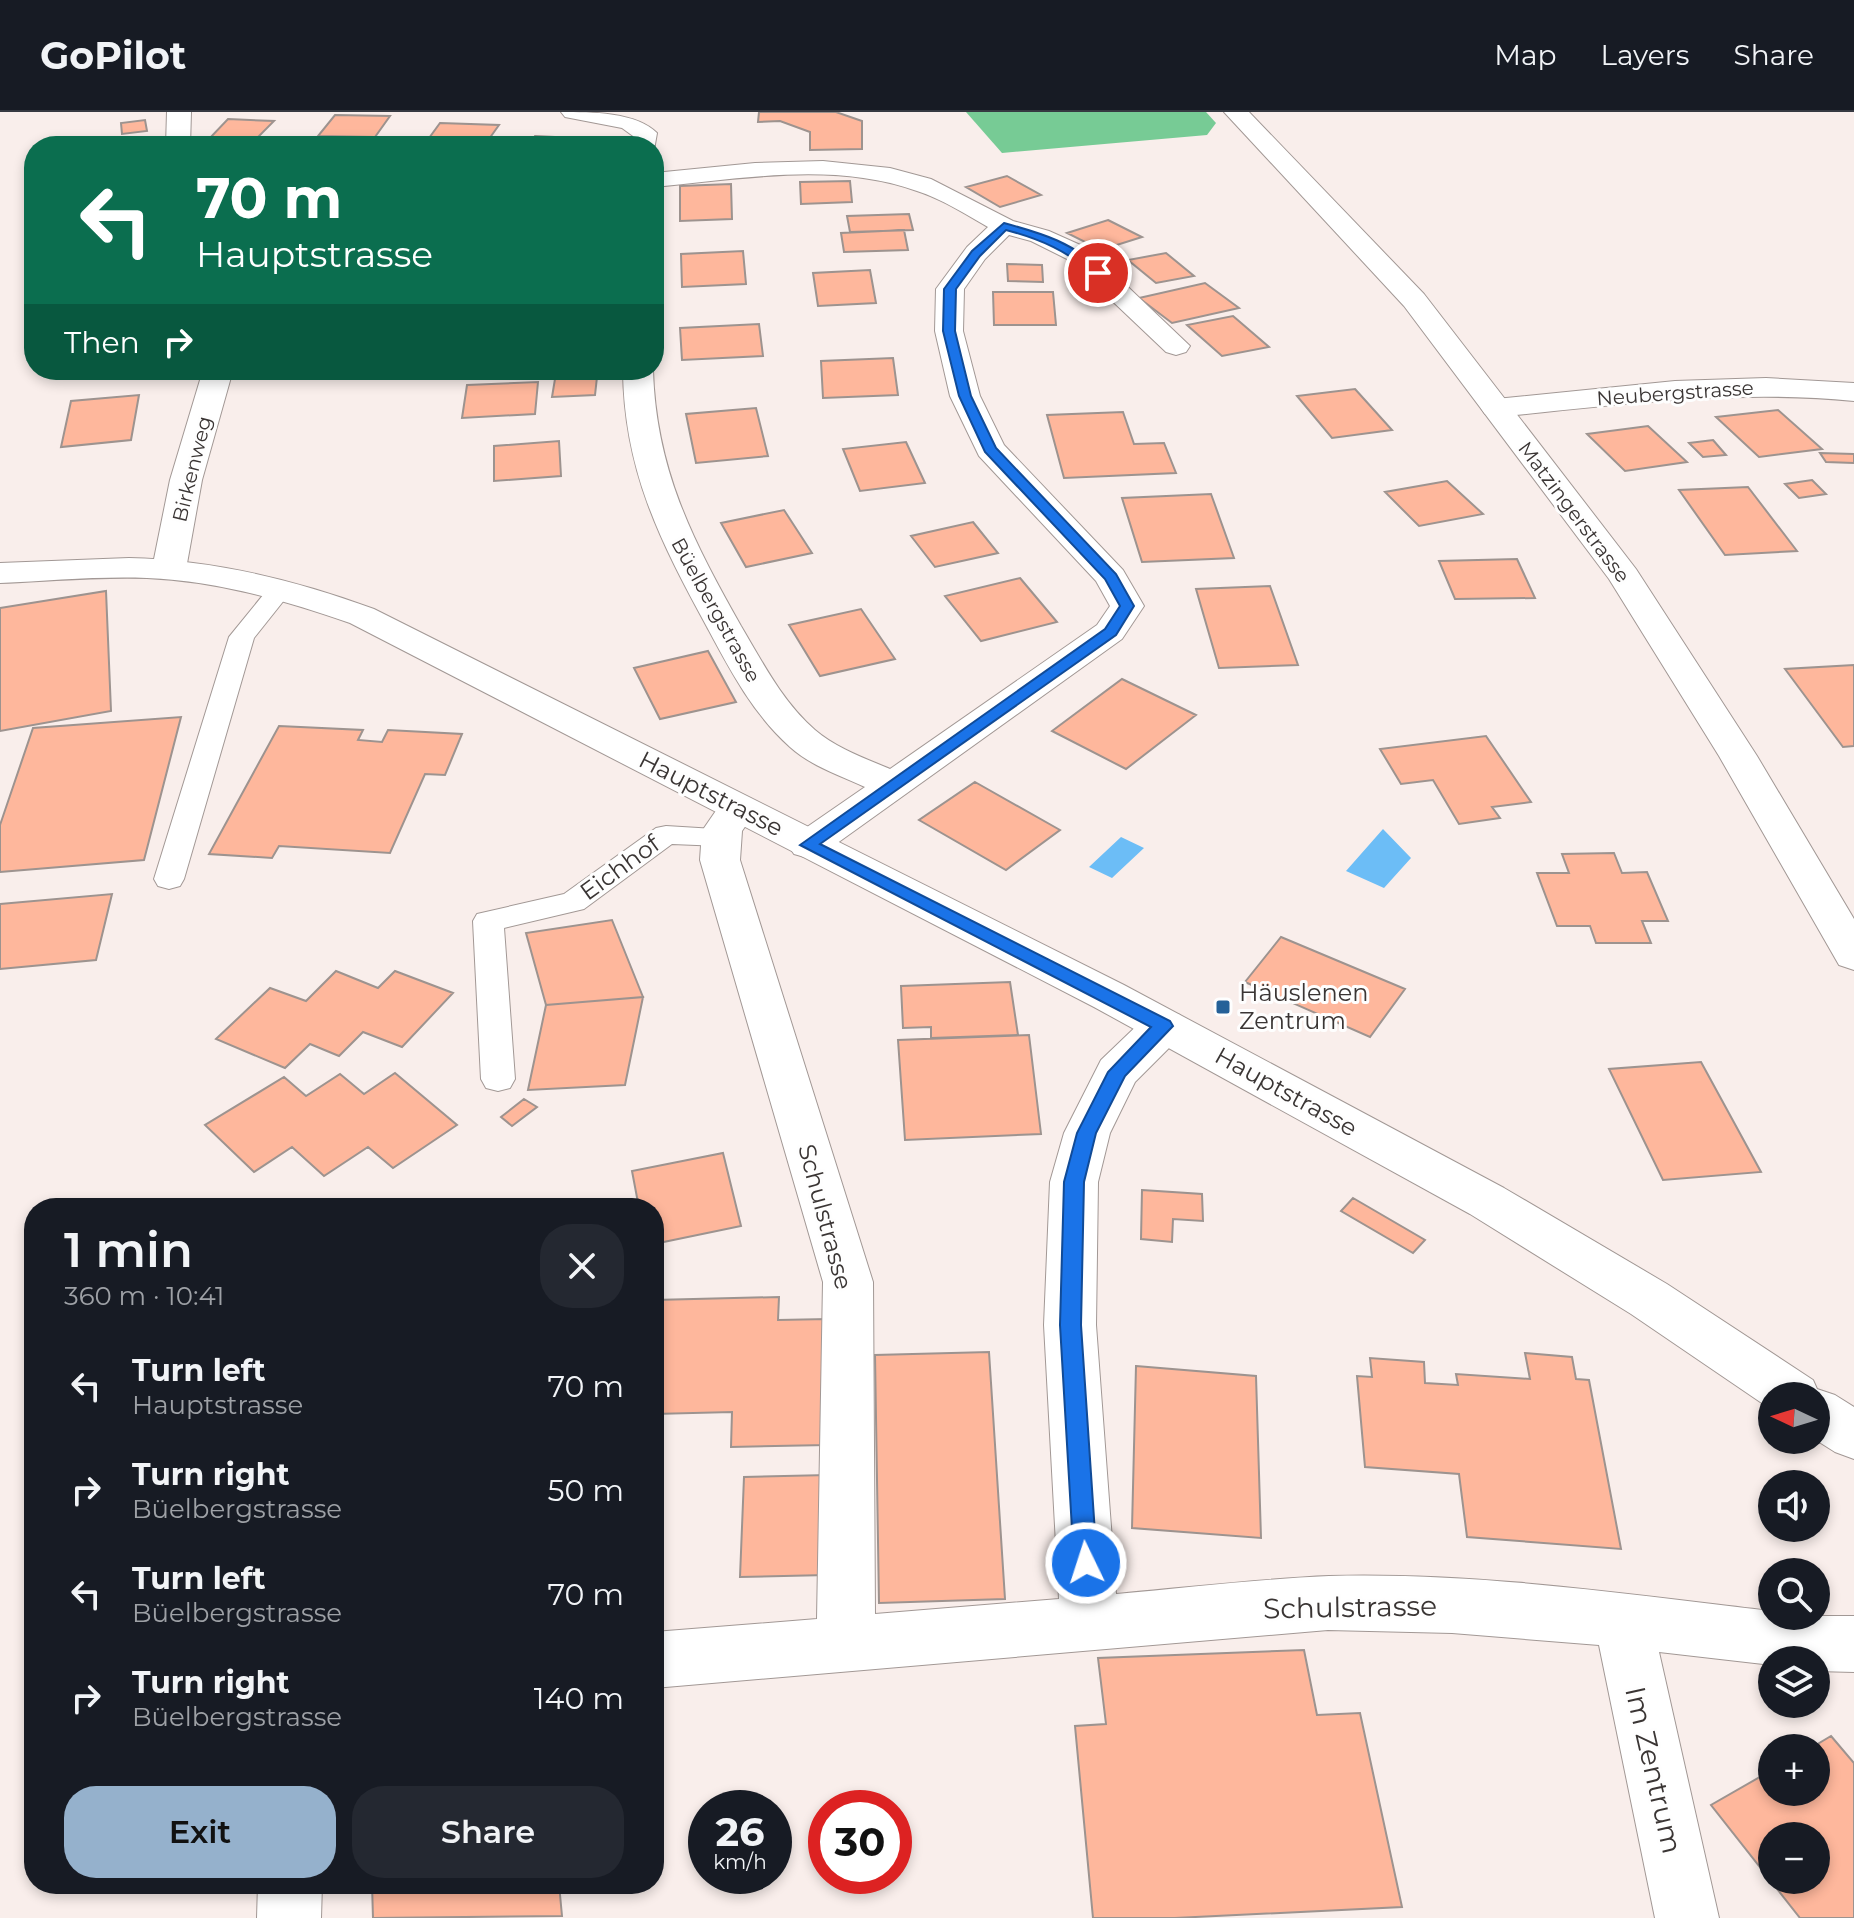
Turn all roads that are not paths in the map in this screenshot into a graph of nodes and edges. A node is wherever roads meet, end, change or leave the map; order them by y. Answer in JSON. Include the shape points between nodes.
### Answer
{"nodes":[{"id":1,"x":179,"y":112,"type":"edge"},
{"id":2,"x":573,"y":112,"type":"edge"},
{"id":3,"x":1236,"y":112,"type":"edge"},
{"id":4,"x":178,"y":136,"type":"edge"},
{"id":5,"x":645,"y":136,"type":"edge"},
{"id":6,"x":664,"y":179,"type":"edge"},
{"id":7,"x":1004,"y":226,"type":"junction"},
{"id":8,"x":1176,"y":346,"type":"dead end"},
{"id":9,"x":215,"y":380,"type":"edge"},
{"id":10,"x":638,"y":380,"type":"edge"},
{"id":11,"x":1854,"y":392,"type":"edge"},
{"id":12,"x":1496,"y":408,"type":"junction"},
{"id":13,"x":169,"y":569,"type":"junction"},
{"id":14,"x":0,"y":573,"type":"edge"},
{"id":15,"x":281,"y":589,"type":"junction"},
{"id":16,"x":891,"y":784,"type":"junction"},
{"id":17,"x":730,"y":822,"type":"junction"},
{"id":18,"x":808,"y":845,"type":"junction"},
{"id":19,"x":169,"y":879,"type":"dead end"},
{"id":20,"x":1854,"y":955,"type":"edge"},
{"id":21,"x":1164,"y":1026,"type":"junction"},
{"id":22,"x":498,"y":1079,"type":"dead end"},
{"id":23,"x":1773,"y":1382,"type":"edge"},
{"id":24,"x":1830,"y":1420,"type":"edge"},
{"id":25,"x":1854,"y":1436,"type":"edge"},
{"id":26,"x":1623,"y":1621,"type":"junction"},
{"id":27,"x":1089,"y":1622,"type":"junction"},
{"id":28,"x":846,"y":1644,"type":"junction"},
{"id":29,"x":1854,"y":1644,"type":"edge"},
{"id":30,"x":664,"y":1659,"type":"edge"},
{"id":31,"x":290,"y":1894,"type":"edge"},
{"id":32,"x":289,"y":1918,"type":"edge"},
{"id":33,"x":1687,"y":1918,"type":"edge"}],
"edges":[{"from":1,"to":4,"type":"street"},
{"from":2,"to":5,"type":"street","via":[[629,122]]},
{"from":3,"to":12,"type":"street","name":"Matzingerstrasse","via":[[1414,300]]},
{"from":6,"to":7,"type":"street","via":[[824,167],[885,174],[925,184]]},
{"from":7,"to":8,"type":"street","via":[[1078,254]]},
{"from":7,"to":16,"type":"street","via":[[950,289],[949,331],[965,396],[990,449],[1111,577],[1127,606],[1110,632]]},
{"from":9,"to":13,"type":"street","name":"Birkenweg","via":[[186,480]]},
{"from":10,"to":16,"type":"street","name":"Büelbergstrasse","via":[[647,461],[675,540],[768,704],[807,742]]},
{"from":11,"to":12,"type":"street","name":"Neubergstrasse","via":[[1736,387]]},
{"from":12,"to":20,"type":"street","name":"Matzingerstrasse","via":[[1624,576],[1738,756]]},
{"from":13,"to":14,"type":"street","name":"Hauptstrasse"},
{"from":13,"to":15,"type":"street","name":"Hauptstrasse"},
{"from":15,"to":17,"type":"street","name":"Hauptstrasse","via":[[362,616]]},
{"from":15,"to":19,"type":"lane","via":[[242,637]]},
{"from":16,"to":18,"type":"street"},
{"from":17,"to":18,"type":"street","name":"Hauptstrasse"},
{"from":17,"to":22,"type":"lane","name":"Eichhof","via":[[666,835],[573,902],[488,921]]},
{"from":17,"to":28,"type":"street","name":"Schulstrasse","via":[[720,860],[848,1282]]},
{"from":18,"to":21,"type":"street","name":"Hauptstrasse"},
{"from":21,"to":23,"type":"street","name":"Hauptstrasse","via":[[1487,1201]]},
{"from":21,"to":27,"type":"street","via":[[1117,1072],[1087,1133],[1074,1182],[1070,1325]]},
{"from":24,"to":25,"type":"street"},
{"from":26,"to":27,"type":"street","name":"Schulstrasse","via":[[1486,1607],[1328,1603]]},
{"from":26,"to":29,"type":"street","name":"Schulstrasse"},
{"from":26,"to":33,"type":"street","name":"Im Zentrum"},
{"from":27,"to":28,"type":"street","name":"Schulstrasse"},
{"from":28,"to":30,"type":"street","name":"Schulstrasse"},
{"from":31,"to":32,"type":"street"}]}
